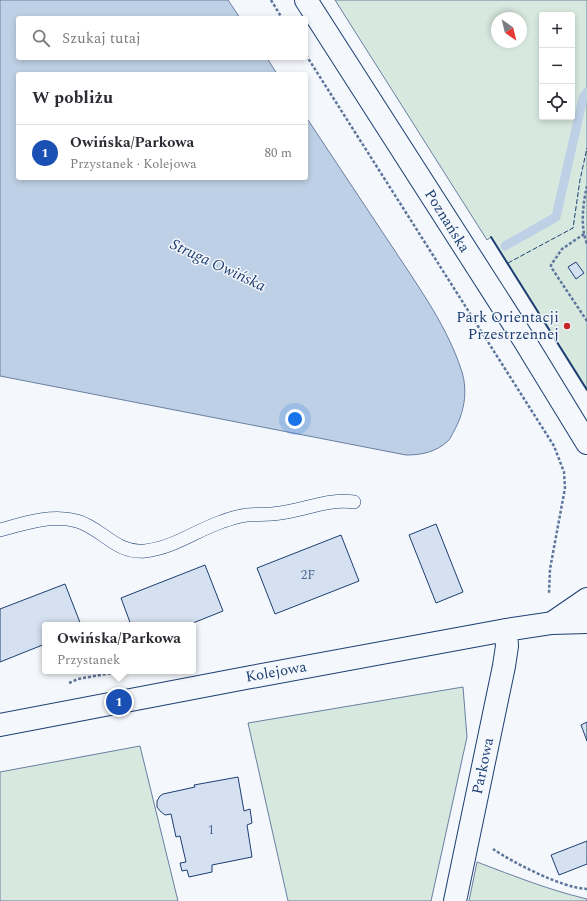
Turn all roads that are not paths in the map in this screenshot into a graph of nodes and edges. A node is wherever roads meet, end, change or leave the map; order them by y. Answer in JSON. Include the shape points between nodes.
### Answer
{"nodes":[{"id":1,"x":306,"y":0,"type":"edge"},
{"id":2,"x":587,"y":443,"type":"edge"},
{"id":3,"x":354,"y":502,"type":"dead end"},
{"id":4,"x":0,"y":530,"type":"edge"},
{"id":5,"x":587,"y":599,"type":"edge"},
{"id":6,"x":587,"y":622,"type":"edge"},
{"id":7,"x":552,"y":623,"type":"junction"},
{"id":8,"x":506,"y":630,"type":"junction"},
{"id":9,"x":0,"y":725,"type":"edge"},
{"id":10,"x":455,"y":901,"type":"edge"}],
"edges":[{"from":1,"to":2,"type":"street","name":"Poznańska"},
{"from":3,"to":4,"type":"lane","via":[[338,501],[279,514],[245,515],[219,522],[172,544],[144,551],[123,548],[90,526],[67,518],[38,520]]},
{"from":5,"to":7,"type":"street","name":"Kolejowa"},
{"from":6,"to":7,"type":"street","name":"Kolejowa"},
{"from":7,"to":8,"type":"street","name":"Kolejowa"},
{"from":8,"to":9,"type":"street","name":"Kolejowa"},
{"from":8,"to":10,"type":"street","name":"Parkowa","via":[[504,666]]}]}
